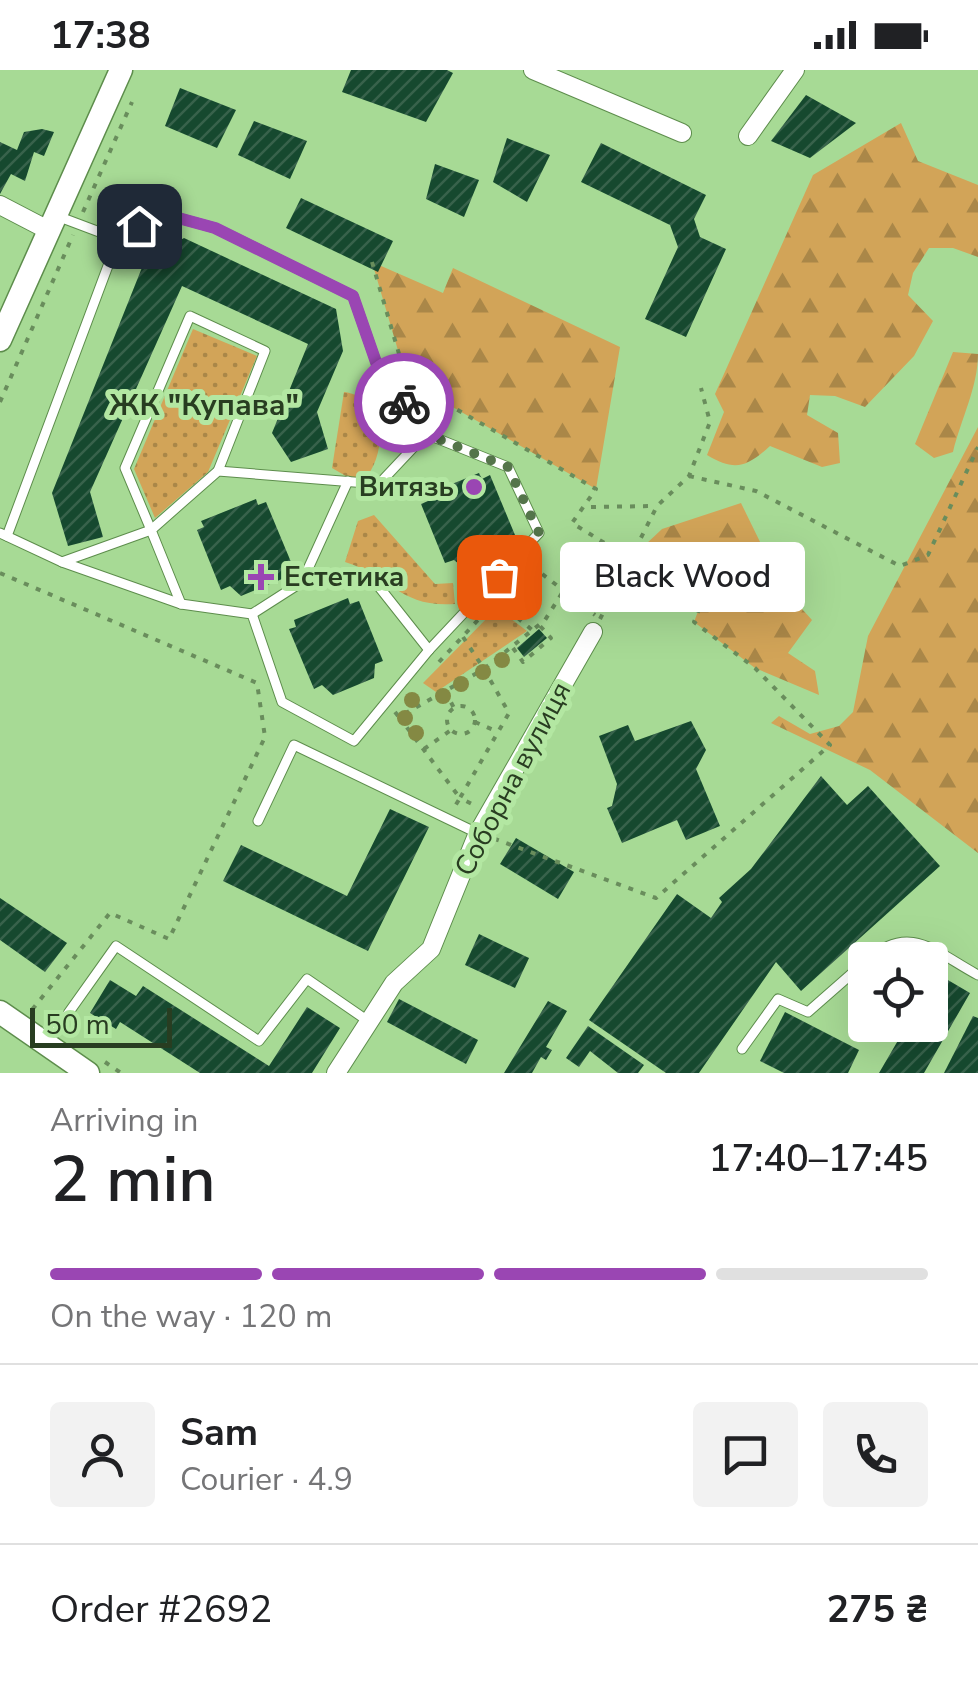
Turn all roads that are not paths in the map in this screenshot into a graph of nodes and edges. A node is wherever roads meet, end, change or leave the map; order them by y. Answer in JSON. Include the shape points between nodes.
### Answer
{"nodes":[{"id":1,"x":121,"y":70,"type":"edge"},
{"id":2,"x":533,"y":70,"type":"edge"},
{"id":3,"x":795,"y":70,"type":"edge"},
{"id":4,"x":682,"y":133,"type":"dead end"},
{"id":5,"x":748,"y":136,"type":"dead end"},
{"id":6,"x":0,"y":206,"type":"edge"},
{"id":7,"x":51,"y":223,"type":"junction"},
{"id":8,"x":118,"y":239,"type":"junction"},
{"id":9,"x":0,"y":340,"type":"edge"},
{"id":10,"x":426,"y":434,"type":"junction"},
{"id":11,"x":218,"y":472,"type":"junction"},
{"id":12,"x":348,"y":481,"type":"junction"},
{"id":13,"x":151,"y":530,"type":"junction"},
{"id":14,"x":4,"y":535,"type":"edge"},
{"id":15,"x":62,"y":562,"type":"junction"},
{"id":16,"x":302,"y":582,"type":"junction"},
{"id":17,"x":180,"y":604,"type":"junction"},
{"id":18,"x":252,"y":614,"type":"junction"},
{"id":19,"x":596,"y":625,"type":"road end"},
{"id":20,"x":430,"y":650,"type":"junction"},
{"id":21,"x":258,"y":821,"type":"dead end"},
{"id":22,"x":478,"y":833,"type":"junction"},
{"id":23,"x":948,"y":960,"type":"edge"},
{"id":24,"x":978,"y":975,"type":"edge"},
{"id":25,"x":848,"y":977,"type":"edge"},
{"id":26,"x":0,"y":1012,"type":"edge"},
{"id":27,"x":369,"y":1022,"type":"junction"},
{"id":28,"x":57,"y":1029,"type":"road end"},
{"id":29,"x":742,"y":1050,"type":"dead end"},
{"id":30,"x":97,"y":1068,"type":"edge"},
{"id":31,"x":336,"y":1073,"type":"edge"}],
"edges":[{"from":1,"to":7,"type":"street"},
{"from":2,"to":4,"type":"street"},
{"from":3,"to":5,"type":"street"},
{"from":6,"to":7,"type":"street"},
{"from":7,"to":8,"type":"lane"},
{"from":7,"to":9,"type":"street"},
{"from":8,"to":10,"type":"lane","via":[[160,213],[215,228],[353,296],[377,365]]},
{"from":8,"to":14,"type":"lane"},
{"from":10,"to":12,"type":"lane","via":[[378,484]]},
{"from":10,"to":20,"type":"lane","via":[[508,467],[539,533]]},
{"from":11,"to":12,"type":"lane"},
{"from":11,"to":13,"type":"lane"},
{"from":11,"to":13,"type":"lane","via":[[265,350],[190,316],[125,468]]},
{"from":12,"to":16,"type":"lane"},
{"from":13,"to":15,"type":"lane"},
{"from":13,"to":17,"type":"lane"},
{"from":14,"to":15,"type":"lane"},
{"from":15,"to":17,"type":"lane"},
{"from":16,"to":18,"type":"lane"},
{"from":16,"to":20,"type":"lane","via":[[372,578]]},
{"from":17,"to":18,"type":"lane"},
{"from":18,"to":20,"type":"lane","via":[[282,702],[354,740]]},
{"from":19,"to":22,"type":"street","name":"Соборна вулиця"},
{"from":21,"to":22,"type":"lane","via":[[294,745]]},
{"from":22,"to":27,"type":"street","name":"Соборна вулиця","via":[[431,949],[394,983]]},
{"from":23,"to":24,"type":"lane"},
{"from":25,"to":29,"type":"lane","via":[[808,1012],[778,999]]},
{"from":26,"to":30,"type":"street"},
{"from":27,"to":28,"type":"lane","via":[[307,979],[260,1041],[116,946]]},
{"from":27,"to":31,"type":"street","name":"Соборна вулиця"}]}
